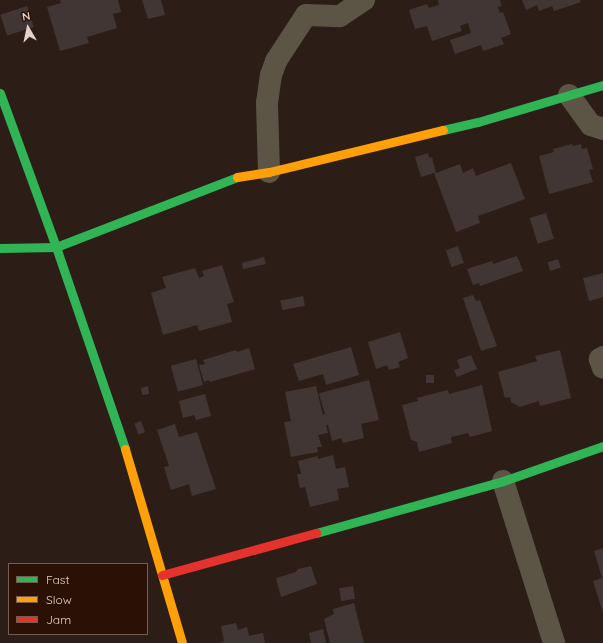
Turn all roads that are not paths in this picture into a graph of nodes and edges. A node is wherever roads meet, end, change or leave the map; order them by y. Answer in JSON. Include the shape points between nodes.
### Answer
{"nodes":[{"id":1,"x":364,"y":0,"type":"edge"},
{"id":2,"x":603,"y":85,"type":"edge"},
{"id":3,"x":0,"y":93,"type":"edge"},
{"id":4,"x":569,"y":95,"type":"junction"},
{"id":5,"x":603,"y":129,"type":"edge"},
{"id":6,"x":269,"y":172,"type":"junction"},
{"id":7,"x":56,"y":247,"type":"junction"},
{"id":8,"x":0,"y":248,"type":"edge"},
{"id":9,"x":603,"y":357,"type":"edge"},
{"id":10,"x":603,"y":368,"type":"edge"},
{"id":11,"x":603,"y":446,"type":"edge"},
{"id":12,"x":503,"y":481,"type":"junction"},
{"id":13,"x":162,"y":575,"type":"junction"},
{"id":14,"x":182,"y":643,"type":"edge"},
{"id":15,"x":554,"y":643,"type":"edge"}],
"edges":[{"from":1,"to":6,"type":"street","via":[[340,16],[306,14],[276,61],[267,103]]},
{"from":2,"to":4,"type":"street"},
{"from":3,"to":7,"type":"street"},
{"from":4,"to":5,"type":"street","via":[[591,125]]},
{"from":4,"to":6,"type":"street","via":[[478,122]]},
{"from":6,"to":7,"type":"street","via":[[238,176]]},
{"from":7,"to":8,"type":"street"},
{"from":7,"to":13,"type":"street","via":[[118,427]]},
{"from":9,"to":10,"type":"street","via":[[600,360]]},
{"from":11,"to":12,"type":"street"},
{"from":12,"to":13,"type":"street"},
{"from":12,"to":15,"type":"street"},
{"from":13,"to":14,"type":"street"}]}
